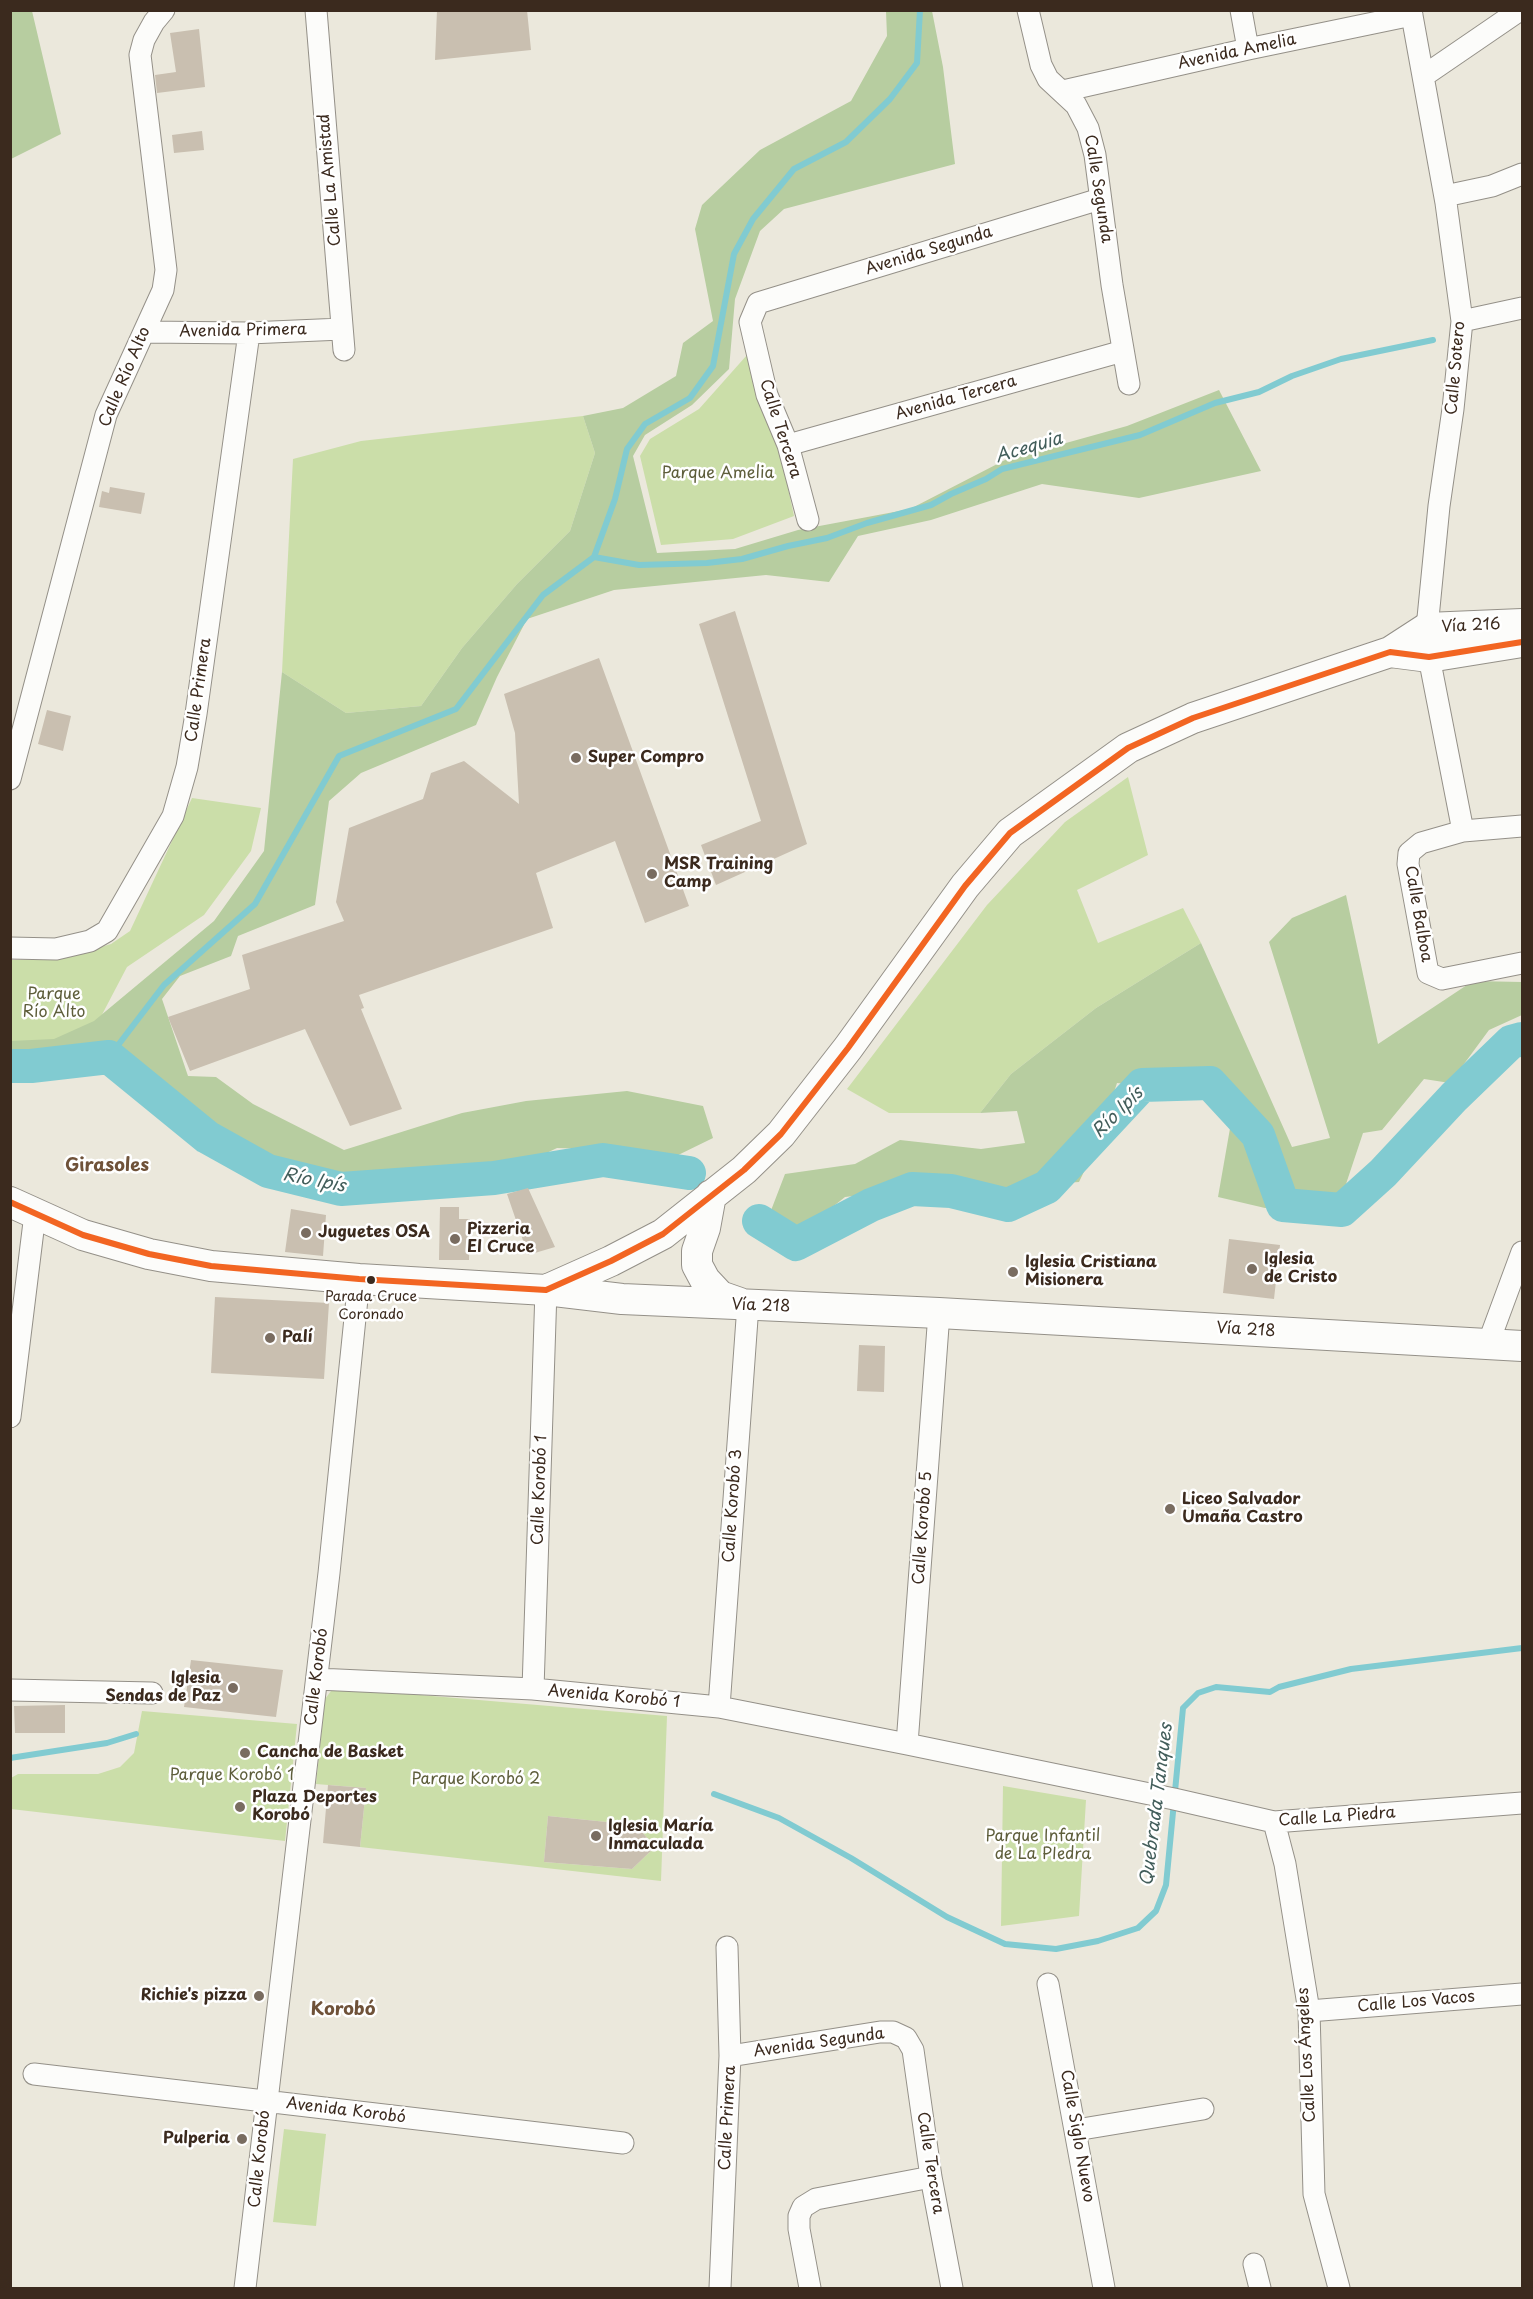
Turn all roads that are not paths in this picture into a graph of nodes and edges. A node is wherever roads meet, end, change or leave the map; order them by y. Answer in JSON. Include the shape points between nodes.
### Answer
{"nodes":[{"id":1,"x":164,"y":10,"type":"edge"},
{"id":2,"x":316,"y":10,"type":"edge"},
{"id":3,"x":1028,"y":10,"type":"edge"},
{"id":4,"x":1241,"y":10,"type":"edge"},
{"id":5,"x":1520,"y":10,"type":"edge"},
{"id":6,"x":1412,"y":13,"type":"edge"},
{"id":7,"x":1248,"y":49,"type":"junction"},
{"id":8,"x":1425,"y":75,"type":"junction"},
{"id":9,"x":1063,"y":91,"type":"junction"},
{"id":10,"x":1522,"y":174,"type":"edge"},
{"id":11,"x":1445,"y":196,"type":"junction"},
{"id":12,"x":1100,"y":199,"type":"junction"},
{"id":13,"x":758,"y":303,"type":"joint"},
{"id":14,"x":1522,"y":308,"type":"edge"},
{"id":15,"x":1462,"y":321,"type":"junction"},
{"id":16,"x":342,"y":328,"type":"junction"},
{"id":17,"x":144,"y":332,"type":"junction"},
{"id":18,"x":249,"y":333,"type":"junction"},
{"id":19,"x":344,"y":350,"type":"dead end"},
{"id":20,"x":1123,"y":351,"type":"junction"},
{"id":21,"x":1129,"y":384,"type":"dead end"},
{"id":22,"x":788,"y":445,"type":"junction"},
{"id":23,"x":808,"y":520,"type":"dead end"},
{"id":24,"x":1522,"y":624,"type":"edge"},
{"id":25,"x":1429,"y":631,"type":"junction"},
{"id":26,"x":1522,"y":642,"type":"edge"},
{"id":27,"x":10,"y":779,"type":"edge"},
{"id":28,"x":1522,"y":826,"type":"edge"},
{"id":29,"x":1462,"y":831,"type":"junction"},
{"id":30,"x":10,"y":948,"type":"edge"},
{"id":31,"x":1522,"y":963,"type":"edge"},
{"id":32,"x":711,"y":1195,"type":"junction"},
{"id":33,"x":23,"y":1208,"type":"edge"},
{"id":34,"x":1522,"y":1252,"type":"edge"},
{"id":35,"x":359,"y":1279,"type":"junction"},
{"id":36,"x":546,"y":1290,"type":"junction"},
{"id":37,"x":747,"y":1305,"type":"junction"},
{"id":38,"x":939,"y":1313,"type":"junction"},
{"id":39,"x":1488,"y":1344,"type":"junction"},
{"id":40,"x":1522,"y":1346,"type":"edge"},
{"id":41,"x":10,"y":1417,"type":"edge"},
{"id":42,"x":317,"y":1678,"type":"junction"},
{"id":43,"x":533,"y":1689,"type":"junction"},
{"id":44,"x":10,"y":1690,"type":"edge"},
{"id":45,"x":152,"y":1692,"type":"dead end"},
{"id":46,"x":719,"y":1707,"type":"junction"},
{"id":47,"x":907,"y":1744,"type":"junction"},
{"id":48,"x":1522,"y":1803,"type":"edge"},
{"id":49,"x":1274,"y":1822,"type":"junction"},
{"id":50,"x":727,"y":1947,"type":"dead end"},
{"id":51,"x":1048,"y":1984,"type":"dead end"},
{"id":52,"x":1522,"y":1994,"type":"edge"},
{"id":53,"x":1309,"y":2011,"type":"junction"},
{"id":54,"x":906,"y":2038,"type":"joint"},
{"id":55,"x":730,"y":2056,"type":"junction"},
{"id":56,"x":34,"y":2074,"type":"dead end"},
{"id":57,"x":267,"y":2101,"type":"junction"},
{"id":58,"x":1203,"y":2109,"type":"dead end"},
{"id":59,"x":1076,"y":2130,"type":"junction"},
{"id":60,"x":623,"y":2143,"type":"dead end"},
{"id":61,"x":931,"y":2177,"type":"junction"},
{"id":62,"x":1254,"y":2264,"type":"dead end"},
{"id":63,"x":245,"y":2289,"type":"edge"},
{"id":64,"x":720,"y":2289,"type":"edge"},
{"id":65,"x":810,"y":2289,"type":"edge"},
{"id":66,"x":952,"y":2289,"type":"edge"},
{"id":67,"x":1104,"y":2289,"type":"edge"},
{"id":68,"x":1260,"y":2289,"type":"edge"},
{"id":69,"x":1339,"y":2289,"type":"edge"}],
"edges":[{"from":1,"to":17,"type":"street","name":"Calle Río Alto","via":[[144,40],[140,54],[166,270],[158,304]]},
{"from":2,"to":16,"type":"street","name":"Calle La Amistad"},
{"from":3,"to":9,"type":"street","name":"Calle Segunda","via":[[1041,65],[1048,79]]},
{"from":4,"to":7,"type":"street"},
{"from":5,"to":8,"type":"street"},
{"from":6,"to":7,"type":"street","name":"Avenida Amelia"},
{"from":6,"to":8,"type":"street","name":"Calle Sotero"},
{"from":7,"to":9,"type":"street","name":"Avenida Amelia"},
{"from":8,"to":11,"type":"street","name":"Calle Sotero"},
{"from":9,"to":12,"type":"street","name":"Calle Segunda","via":[[1088,128]]},
{"from":10,"to":11,"type":"street","via":[[1492,186]]},
{"from":11,"to":15,"type":"street","name":"Calle Sotero"},
{"from":12,"to":13,"type":"street","name":"Avenida Segunda"},
{"from":12,"to":20,"type":"street","name":"Calle Segunda"},
{"from":13,"to":22,"type":"street","name":"Calle Tercera","via":[[750,322],[767,395]]},
{"from":14,"to":15,"type":"street"},
{"from":15,"to":25,"type":"street","name":"Calle Sotero","via":[[1439,506]]},
{"from":16,"to":18,"type":"street","name":"Avenida Primera"},
{"from":16,"to":19,"type":"street","name":"Calle La Amistad"},
{"from":17,"to":18,"type":"street","name":"Avenida Primera"},
{"from":17,"to":27,"type":"street","name":"Calle Río Alto","via":[[106,415]]},
{"from":18,"to":30,"type":"street","name":"Calle Primera","via":[[196,714],[173,816],[107,931],[90,941],[56,949]]},
{"from":20,"to":21,"type":"street","name":"Calle Segunda"},
{"from":20,"to":22,"type":"street","name":"Avenida Tercera"},
{"from":22,"to":23,"type":"street","name":"Calle Tercera"},
{"from":24,"to":25,"type":"main road","name":"Vía 216","via":[[1487,625],[1460,620]]},
{"from":25,"to":26,"type":"main road","name":"Vía 216"},
{"from":25,"to":29,"type":"street"},
{"from":25,"to":32,"type":"main road","name":"Vía 216","via":[[1390,652],[1193,718],[1128,747],[1011,833],[964,886],[781,1134]]},
{"from":28,"to":29,"type":"street","name":"Calle Balboa"},
{"from":29,"to":31,"type":"street","name":"Calle Balboa","via":[[1421,843],[1409,853],[1428,973],[1442,979]]},
{"from":32,"to":36,"type":"main road","name":"Vía 216","via":[[663,1234]]},
{"from":32,"to":37,"type":"main road","via":[[697,1265],[720,1296]]},
{"from":33,"to":35,"type":"main road","name":"Vía 218","via":[[83,1235],[159,1256],[211,1266]]},
{"from":33,"to":41,"type":"street"},
{"from":34,"to":39,"type":"street"},
{"from":35,"to":36,"type":"main road","name":"Vía 218"},
{"from":35,"to":42,"type":"street","name":"Calle Korobó"},
{"from":36,"to":37,"type":"main road","name":"Vía 218","via":[[622,1299]]},
{"from":36,"to":43,"type":"street","name":"Calle Korobó 1"},
{"from":37,"to":38,"type":"main road","name":"Vía 218"},
{"from":37,"to":46,"type":"street","name":"Calle Korobó 3"},
{"from":38,"to":39,"type":"main road","name":"Vía 218"},
{"from":38,"to":47,"type":"street","name":"Calle Korobó 5"},
{"from":39,"to":40,"type":"main road","name":"Vía 218"},
{"from":42,"to":43,"type":"street","name":"Avenida Korobó 1"},
{"from":42,"to":57,"type":"street","name":"Calle Korobó"},
{"from":43,"to":46,"type":"street","name":"Avenida Korobó 1"},
{"from":44,"to":45,"type":"street"},
{"from":46,"to":47,"type":"street","name":"Avenida Korobó 1"},
{"from":47,"to":49,"type":"street","name":"Calle La Piedra"},
{"from":48,"to":49,"type":"street","name":"Calle La Piedra"},
{"from":49,"to":53,"type":"street","name":"Calle Los Ángeles","via":[[1285,1864]]},
{"from":50,"to":55,"type":"street","name":"Calle Primera"},
{"from":51,"to":59,"type":"street","name":"Calle Siglo Nuevo"},
{"from":52,"to":53,"type":"street","name":"Calle Los Vacos"},
{"from":53,"to":69,"type":"street","name":"Calle Los Ángeles","via":[[1314,2194]]},
{"from":54,"to":55,"type":"street","name":"Avenida Segunda","via":[[880,2032]]},
{"from":54,"to":61,"type":"street","name":"Calle Tercera","via":[[913,2050]]},
{"from":55,"to":64,"type":"street","name":"Calle Primera"},
{"from":56,"to":57,"type":"street","name":"Avenida Korobó"},
{"from":57,"to":60,"type":"street","name":"Avenida Korobó"},
{"from":57,"to":63,"type":"street","name":"Calle Korobó"},
{"from":58,"to":59,"type":"street"},
{"from":59,"to":67,"type":"street","name":"Calle Siglo Nuevo"},
{"from":61,"to":65,"type":"street","via":[[816,2199],[803,2207],[799,2229]]},
{"from":61,"to":66,"type":"street","name":"Calle Tercera"},
{"from":62,"to":68,"type":"street"}]}
